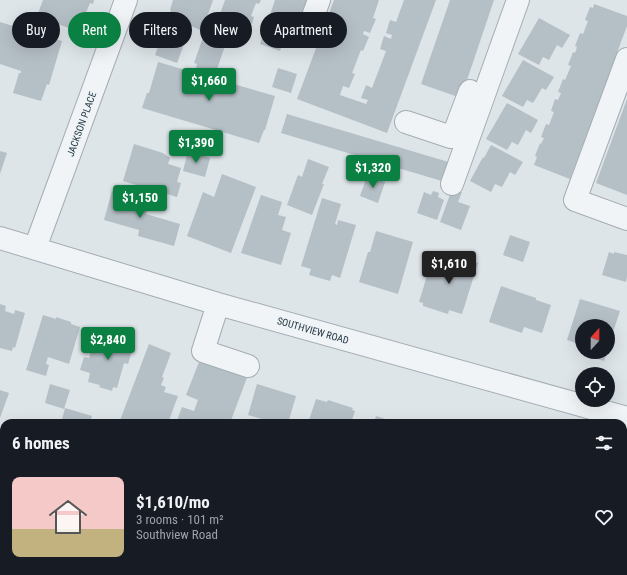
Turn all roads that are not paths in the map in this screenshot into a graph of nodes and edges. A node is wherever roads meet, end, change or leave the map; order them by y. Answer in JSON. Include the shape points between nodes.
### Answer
{"nodes":[{"id":1,"x":126,"y":0,"type":"edge"},
{"id":2,"x":504,"y":0,"type":"edge"},
{"id":3,"x":518,"y":0,"type":"edge"},
{"id":4,"x":627,"y":59,"type":"edge"},
{"id":5,"x":406,"y":122,"type":"dead end"},
{"id":6,"x":452,"y":184,"type":"dead end"},
{"id":7,"x":627,"y":219,"type":"edge"},
{"id":8,"x":0,"y":238,"type":"edge"},
{"id":9,"x":35,"y":248,"type":"junction"},
{"id":10,"x":218,"y":304,"type":"junction"},
{"id":11,"x":248,"y":366,"type":"dead end"},
{"id":12,"x":627,"y":418,"type":"edge"}],
"edges":[{"from":1,"to":9,"type":"street","name":"JACKSON PLACE"},
{"from":2,"to":5,"type":"street","via":[[453,136],[449,137]]},
{"from":3,"to":6,"type":"street"},
{"from":4,"to":7,"type":"street","via":[[575,200]]},
{"from":8,"to":9,"type":"street","name":"SOUTHVIEW ROAD"},
{"from":9,"to":10,"type":"street","name":"SOUTHVIEW ROAD"},
{"from":10,"to":11,"type":"street","via":[[203,351]]},
{"from":10,"to":12,"type":"street","name":"SOUTHVIEW ROAD"}]}
